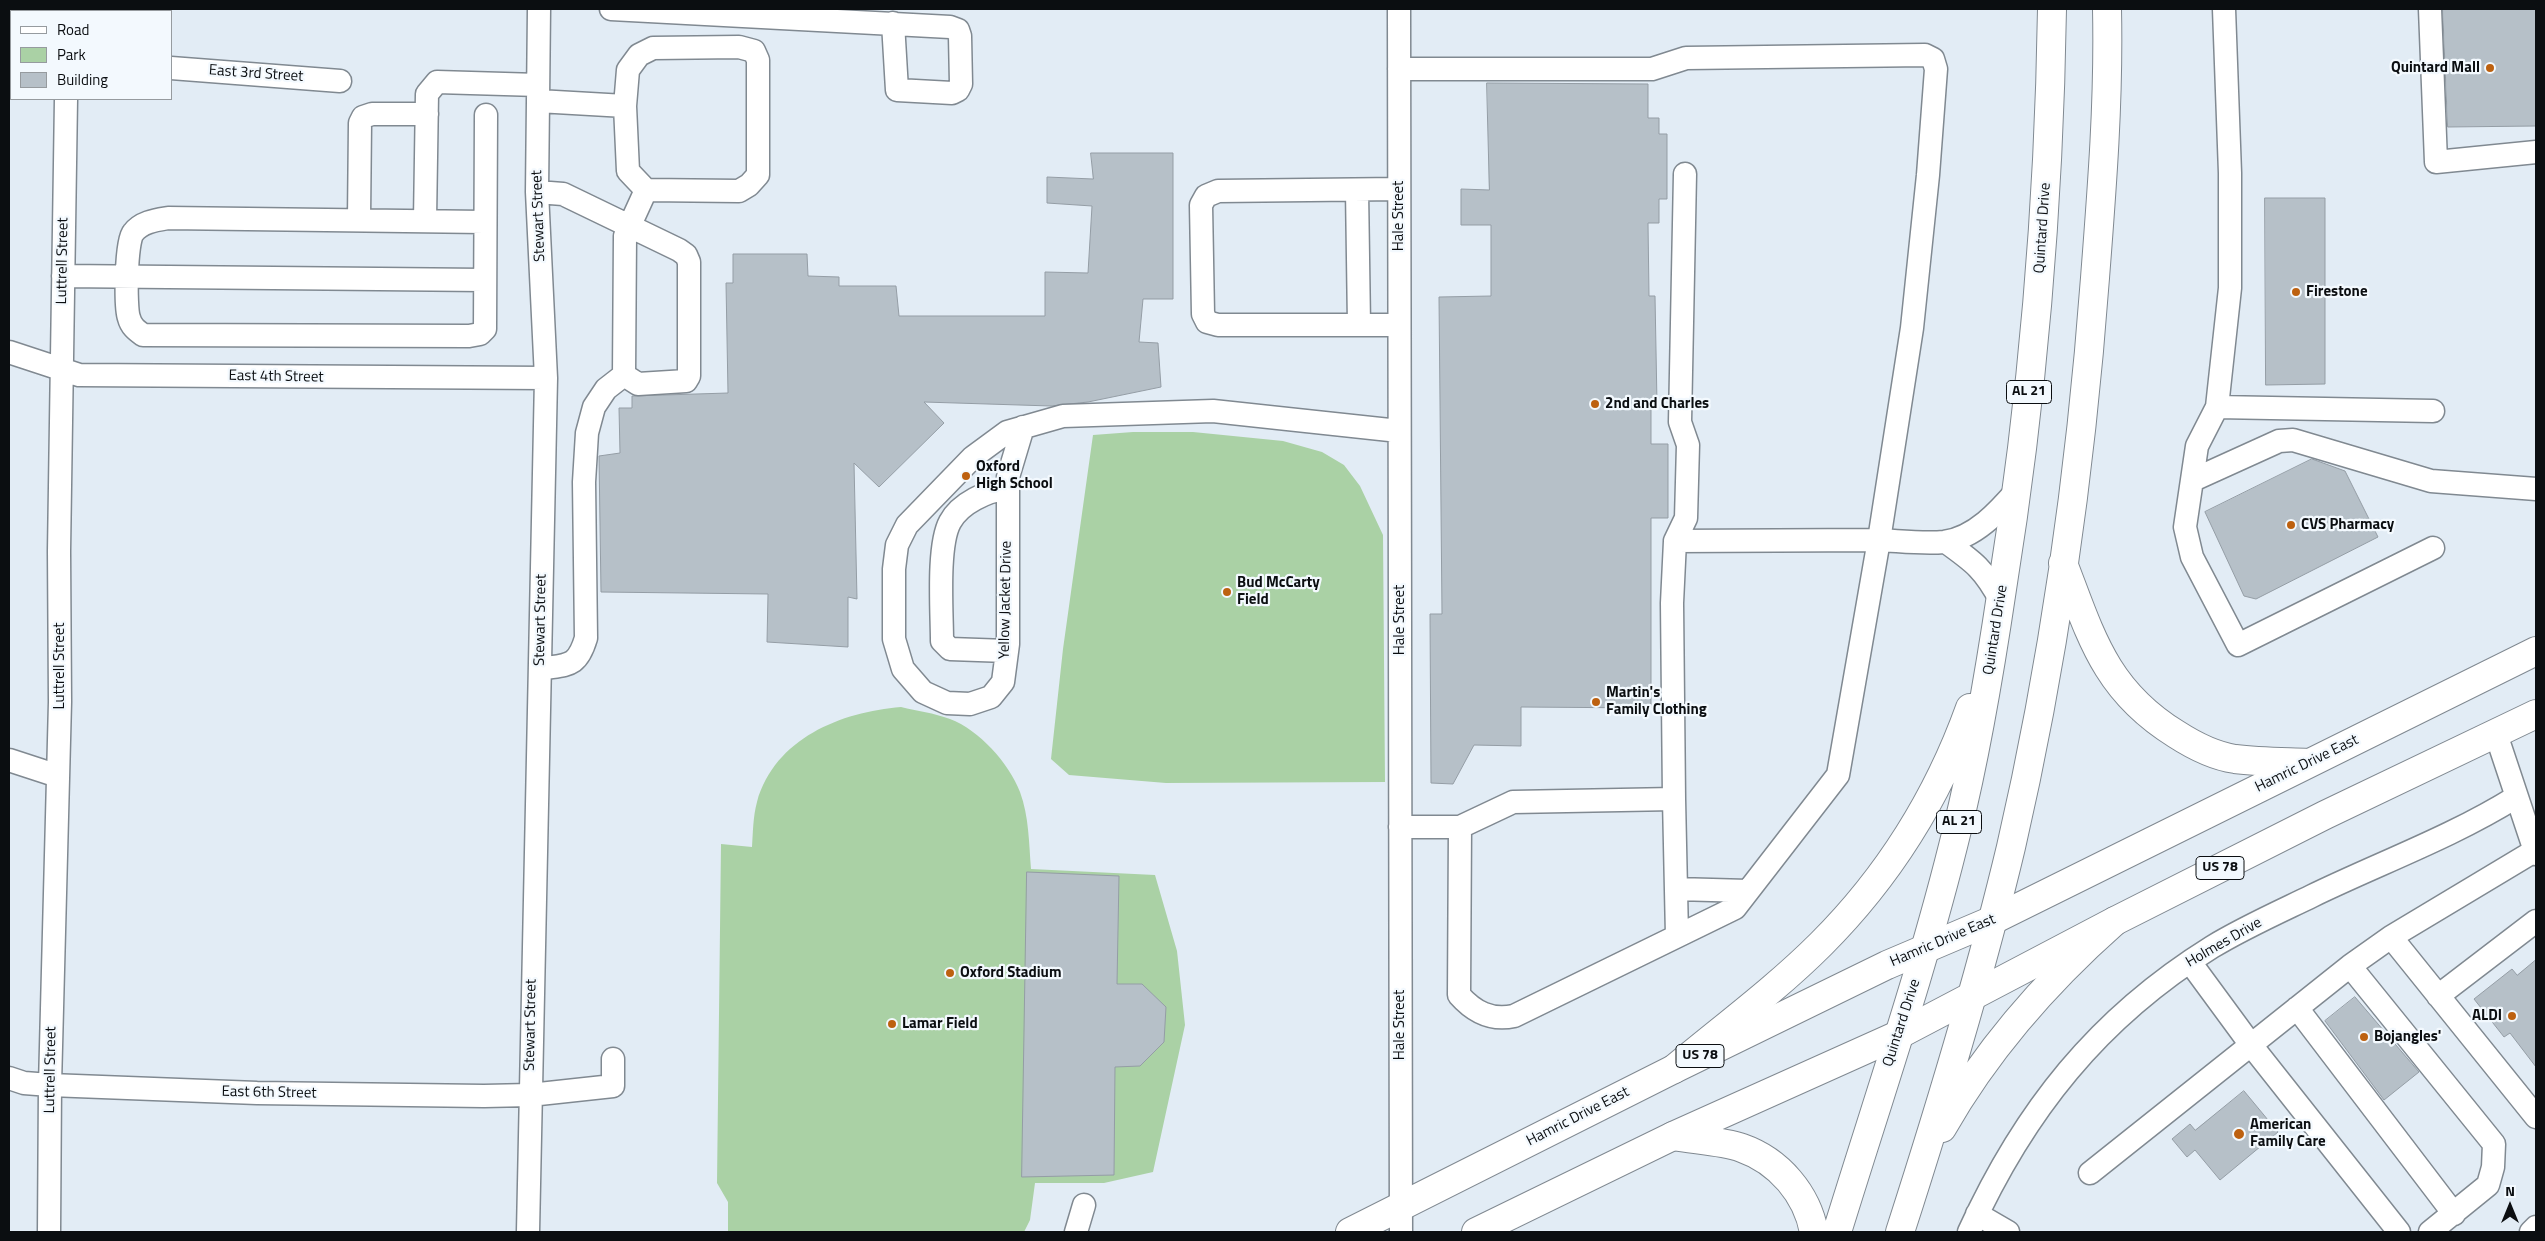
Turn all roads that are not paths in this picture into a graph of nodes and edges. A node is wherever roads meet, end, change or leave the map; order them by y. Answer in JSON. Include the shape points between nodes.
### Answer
{"nodes":[{"id":1,"x":539,"y":9,"type":"edge"},
{"id":2,"x":611,"y":9,"type":"edge"},
{"id":3,"x":1399,"y":9,"type":"edge"},
{"id":4,"x":2052,"y":9,"type":"edge"},
{"id":5,"x":2107,"y":9,"type":"edge"},
{"id":6,"x":2224,"y":9,"type":"edge"},
{"id":7,"x":2430,"y":9,"type":"edge"},
{"id":8,"x":894,"y":23,"type":"dead end"},
{"id":9,"x":172,"y":68,"type":"edge"},
{"id":10,"x":1399,"y":69,"type":"junction"},
{"id":11,"x":340,"y":81,"type":"dead end"},
{"id":12,"x":538,"y":93,"type":"junction"},
{"id":13,"x":66,"y":100,"type":"edge"},
{"id":14,"x":625,"y":106,"type":"junction"},
{"id":15,"x":427,"y":114,"type":"junction"},
{"id":16,"x":486,"y":115,"type":"dead end"},
{"id":17,"x":2536,"y":152,"type":"edge"},
{"id":18,"x":1685,"y":174,"type":"dead end"},
{"id":19,"x":1399,"y":189,"type":"junction"},
{"id":20,"x":646,"y":190,"type":"junction"},
{"id":21,"x":1357,"y":190,"type":"junction"},
{"id":22,"x":537,"y":192,"type":"junction"},
{"id":23,"x":359,"y":219,"type":"junction"},
{"id":24,"x":425,"y":220,"type":"junction"},
{"id":25,"x":484,"y":222,"type":"junction"},
{"id":26,"x":630,"y":226,"type":"junction"},
{"id":27,"x":63,"y":276,"type":"junction"},
{"id":28,"x":127,"y":277,"type":"junction"},
{"id":29,"x":484,"y":280,"type":"junction"},
{"id":30,"x":1359,"y":325,"type":"junction"},
{"id":31,"x":1399,"y":325,"type":"junction"},
{"id":32,"x":9,"y":352,"type":"edge"},
{"id":33,"x":61,"y":369,"type":"junction"},
{"id":34,"x":624,"y":375,"type":"junction"},
{"id":35,"x":546,"y":378,"type":"junction"},
{"id":36,"x":2218,"y":407,"type":"junction"},
{"id":37,"x":2433,"y":411,"type":"dead end"},
{"id":38,"x":1023,"y":427,"type":"junction"},
{"id":39,"x":1400,"y":431,"type":"junction"},
{"id":40,"x":2193,"y":480,"type":"junction"},
{"id":41,"x":1008,"y":488,"type":"junction"},
{"id":42,"x":2536,"y":488,"type":"edge"},
{"id":43,"x":2018,"y":489,"type":"junction"},
{"id":44,"x":1879,"y":540,"type":"junction"},
{"id":45,"x":1675,"y":541,"type":"junction"},
{"id":46,"x":1946,"y":542,"type":"junction"},
{"id":47,"x":2433,"y":548,"type":"dead end"},
{"id":48,"x":2062,"y":562,"type":"junction"},
{"id":49,"x":2000,"y":603,"type":"junction"},
{"id":50,"x":1007,"y":651,"type":"junction"},
{"id":51,"x":2536,"y":651,"type":"edge"},
{"id":52,"x":540,"y":669,"type":"junction"},
{"id":53,"x":2536,"y":714,"type":"edge"},
{"id":54,"x":2496,"y":734,"type":"junction"},
{"id":55,"x":9,"y":760,"type":"edge"},
{"id":56,"x":2308,"y":763,"type":"junction"},
{"id":57,"x":58,"y":776,"type":"junction"},
{"id":58,"x":2516,"y":797,"type":"junction"},
{"id":59,"x":1674,"y":799,"type":"junction"},
{"id":60,"x":1460,"y":827,"type":"junction"},
{"id":61,"x":1400,"y":828,"type":"junction"},
{"id":62,"x":2536,"y":852,"type":"edge"},
{"id":63,"x":1676,"y":889,"type":"junction"},
{"id":64,"x":1748,"y":890,"type":"junction"},
{"id":65,"x":1993,"y":920,"type":"junction"},
{"id":66,"x":2536,"y":920,"type":"edge"},
{"id":67,"x":2115,"y":921,"type":"junction"},
{"id":68,"x":1677,"y":936,"type":"junction"},
{"id":69,"x":2391,"y":937,"type":"junction"},
{"id":70,"x":1925,"y":950,"type":"junction"},
{"id":71,"x":2190,"y":962,"type":"junction"},
{"id":72,"x":2350,"y":966,"type":"junction"},
{"id":73,"x":1971,"y":995,"type":"junction"},
{"id":74,"x":2438,"y":996,"type":"junction"},
{"id":75,"x":2297,"y":1008,"type":"junction"},
{"id":76,"x":1898,"y":1034,"type":"junction"},
{"id":77,"x":2251,"y":1045,"type":"junction"},
{"id":78,"x":613,"y":1059,"type":"dead end"},
{"id":79,"x":1674,"y":1069,"type":"junction"},
{"id":80,"x":9,"y":1078,"type":"edge"},
{"id":81,"x":50,"y":1085,"type":"junction"},
{"id":82,"x":530,"y":1095,"type":"junction"},
{"id":83,"x":2536,"y":1117,"type":"edge"},
{"id":84,"x":1673,"y":1136,"type":"junction"},
{"id":85,"x":1921,"y":1166,"type":"junction"},
{"id":86,"x":2090,"y":1173,"type":"dead end"},
{"id":87,"x":1084,"y":1205,"type":"dead end"},
{"id":88,"x":2454,"y":1214,"type":"junction"},
{"id":89,"x":1401,"y":1219,"type":"edge"},
{"id":90,"x":1973,"y":1223,"type":"edge"},
{"id":91,"x":2536,"y":1227,"type":"edge"},
{"id":92,"x":49,"y":1232,"type":"edge"},
{"id":93,"x":528,"y":1232,"type":"edge"},
{"id":94,"x":1076,"y":1232,"type":"edge"},
{"id":95,"x":1350,"y":1232,"type":"edge"},
{"id":96,"x":1476,"y":1232,"type":"edge"},
{"id":97,"x":1814,"y":1232,"type":"edge"},
{"id":98,"x":1837,"y":1232,"type":"edge"},
{"id":99,"x":1900,"y":1232,"type":"edge"},
{"id":100,"x":2008,"y":1232,"type":"edge"},
{"id":101,"x":2399,"y":1232,"type":"edge"},
{"id":102,"x":2430,"y":1232,"type":"edge"},
{"id":103,"x":2531,"y":1232,"type":"edge"}],
"edges":[{"from":1,"to":12,"type":"street","name":"Stewart Street"},
{"from":2,"to":8,"type":"street"},
{"from":3,"to":10,"type":"street","name":"Hale Street"},
{"from":4,"to":43,"type":"main road","name":"Quintard Drive","number":"AL 21","via":[[2051,90],[2041,260]]},
{"from":5,"to":48,"type":"main road","via":[[2108,73],[2103,176],[2086,401]]},
{"from":6,"to":36,"type":"street","via":[[2230,288]]},
{"from":7,"to":17,"type":"street","via":[[2436,162]]},
{"from":9,"to":11,"type":"street","name":"East 3rd Street"},
{"from":10,"to":19,"type":"street","name":"Hale Street"},
{"from":10,"to":44,"type":"street","via":[[1652,68],[1686,58],[1925,55],[1933,60],[1936,68],[1928,175],[1912,328]]},
{"from":12,"to":14,"type":"street"},
{"from":12,"to":15,"type":"street","via":[[437,82],[427,94]]},
{"from":12,"to":22,"type":"street","name":"Stewart Street"},
{"from":13,"to":27,"type":"street","name":"Luttrell Street"},
{"from":14,"to":20,"type":"street","via":[[628,171]]},
{"from":14,"to":20,"type":"street","via":[[628,70],[639,55],[653,48],[739,47],[754,51],[758,60],[758,175],[750,185],[739,191]]},
{"from":15,"to":23,"type":"street","via":[[372,114],[363,117],[360,122]]},
{"from":15,"to":24,"type":"street"},
{"from":16,"to":25,"type":"street"},
{"from":18,"to":45,"type":"street","via":[[1680,422],[1688,445],[1686,518]]},
{"from":19,"to":21,"type":"street"},
{"from":19,"to":31,"type":"street","name":"Hale Street"},
{"from":20,"to":26,"type":"street"},
{"from":21,"to":30,"type":"street"},
{"from":21,"to":30,"type":"street","via":[[1218,191],[1206,196],[1201,205],[1203,314],[1207,322],[1218,325]]},
{"from":22,"to":26,"type":"street","via":[[564,194]]},
{"from":22,"to":35,"type":"street","name":"Stewart Street"},
{"from":23,"to":24,"type":"street"},
{"from":23,"to":28,"type":"street","via":[[168,218],[148,222],[132,233],[128,244]]},
{"from":24,"to":25,"type":"street"},
{"from":25,"to":29,"type":"street"},
{"from":26,"to":34,"type":"street","via":[[625,236]]},
{"from":26,"to":34,"type":"street","via":[[679,250],[689,262],[689,376],[686,381],[678,383],[638,384]]},
{"from":27,"to":28,"type":"street"},
{"from":27,"to":33,"type":"street","name":"Luttrell Street"},
{"from":28,"to":29,"type":"street"},
{"from":28,"to":29,"type":"street","via":[[128,316],[134,329],[143,335],[475,335],[485,329]]},
{"from":30,"to":31,"type":"street"},
{"from":31,"to":39,"type":"street","name":"Hale Street"},
{"from":32,"to":33,"type":"street","name":"East 4th Street"},
{"from":33,"to":35,"type":"street","name":"East 4th Street","via":[[79,375]]},
{"from":33,"to":57,"type":"street","name":"Luttrell Street"},
{"from":34,"to":52,"type":"street","via":[[606,389],[594,407],[587,433],[584,482],[586,638],[581,655],[570,664]]},
{"from":35,"to":52,"type":"street","name":"Stewart Street"},
{"from":36,"to":37,"type":"street"},
{"from":36,"to":40,"type":"street","via":[[2197,446]]},
{"from":38,"to":39,"type":"street","name":"Yellow Jacket Drive","via":[[1063,416],[1213,411]]},
{"from":38,"to":41,"type":"street","name":"Yellow Jacket Drive","via":[[1008,477]]},
{"from":38,"to":50,"type":"street","name":"Yellow Jacket Drive","via":[[1007,432],[973,457],[908,525],[897,545],[894,569],[894,639],[903,669],[923,692],[948,703],[970,704],[991,697],[1003,682]]},
{"from":39,"to":61,"type":"street","name":"Hale Street"},
{"from":40,"to":42,"type":"street","via":[[2279,441],[2293,440],[2431,481]]},
{"from":40,"to":47,"type":"street","via":[[2185,528],[2192,557],[2238,645]]},
{"from":41,"to":50,"type":"street","name":"Yellow Jacket Drive"},
{"from":41,"to":50,"type":"street","via":[[990,490],[970,502],[950,521],[944,544],[942,641],[950,649]]},
{"from":43,"to":46,"type":"street","via":[[1996,514],[1973,531]]},
{"from":43,"to":49,"type":"main road","name":"Quintard Drive","number":"AL 21"},
{"from":44,"to":45,"type":"street"},
{"from":44,"to":46,"type":"street"},
{"from":44,"to":64,"type":"street","via":[[1838,775]]},
{"from":45,"to":59,"type":"street","via":[[1672,603]]},
{"from":46,"to":49,"type":"street","via":[[1987,575]]},
{"from":48,"to":56,"type":"main road","via":[[2098,652],[2111,674],[2145,712],[2186,741],[2234,759]]},
{"from":48,"to":65,"type":"main road","via":[[2027,771]]},
{"from":49,"to":70,"type":"main road","name":"Quintard Drive","number":"AL 21","via":[[1971,769]]},
{"from":49,"to":79,"type":"main road","via":[[1961,732],[1924,811],[1896,855],[1876,883],[1820,945]]},
{"from":51,"to":56,"type":"main road","name":"Hamric Drive East","number":"US 78"},
{"from":52,"to":82,"type":"street","name":"Stewart Street"},
{"from":53,"to":54,"type":"main road","number":"US 78"},
{"from":54,"to":58,"type":"street"},
{"from":54,"to":67,"type":"main road","number":"US 78","via":[[2325,815]]},
{"from":55,"to":57,"type":"street"},
{"from":56,"to":65,"type":"main road","name":"Hamric Drive East","number":"US 78"},
{"from":57,"to":81,"type":"street","name":"Luttrell Street"},
{"from":58,"to":62,"type":"street"},
{"from":58,"to":71,"type":"street","name":"Holmes Drive","via":[[2486,816],[2304,900],[2214,946]]},
{"from":59,"to":60,"type":"street","via":[[1513,802]]},
{"from":59,"to":63,"type":"street"},
{"from":60,"to":61,"type":"street"},
{"from":60,"to":68,"type":"street","via":[[1459,995],[1478,1013],[1497,1018],[1514,1016]]},
{"from":61,"to":89,"type":"street","name":"Hale Street"},
{"from":62,"to":69,"type":"street"},
{"from":63,"to":64,"type":"street"},
{"from":63,"to":68,"type":"street"},
{"from":64,"to":68,"type":"street","via":[[1735,908]]},
{"from":65,"to":70,"type":"main road","name":"Hamric Drive East","number":"US 78"},
{"from":65,"to":73,"type":"main road"},
{"from":66,"to":74,"type":"street"},
{"from":67,"to":73,"type":"main road","number":"US 78"},
{"from":67,"to":85,"type":"main road","via":[[2051,981],[2000,1041],[1968,1086]]},
{"from":69,"to":72,"type":"street"},
{"from":69,"to":74,"type":"street"},
{"from":70,"to":76,"type":"main road","name":"Quintard Drive","number":"AL 21"},
{"from":70,"to":79,"type":"main road","name":"Hamric Drive East","number":"US 78","via":[[1888,964]]},
{"from":71,"to":77,"type":"street"},
{"from":71,"to":90,"type":"street","name":"Holmes Drive","via":[[2128,1008],[2074,1063],[2029,1121]]},
{"from":72,"to":75,"type":"street"},
{"from":72,"to":88,"type":"street","via":[[2494,1144],[2488,1186]]},
{"from":73,"to":76,"type":"main road","number":"US 78"},
{"from":73,"to":85,"type":"main road"},
{"from":74,"to":83,"type":"street"},
{"from":75,"to":77,"type":"street"},
{"from":75,"to":88,"type":"street"},
{"from":76,"to":84,"type":"main road","number":"US 78"},
{"from":76,"to":98,"type":"main road","name":"Quintard Drive","number":"AL 21"},
{"from":77,"to":86,"type":"street"},
{"from":77,"to":101,"type":"street"},
{"from":78,"to":82,"type":"street","name":"East 6th Street","via":[[613,1086]]},
{"from":79,"to":89,"type":"main road","name":"Hamric Drive East","number":"US 78"},
{"from":80,"to":81,"type":"street","name":"East 6th Street"},
{"from":81,"to":82,"type":"street","name":"East 6th Street","via":[[257,1093]]},
{"from":81,"to":92,"type":"street","name":"Luttrell Street"},
{"from":82,"to":93,"type":"street","name":"Stewart Street"},
{"from":84,"to":96,"type":"main road","number":"US 78"},
{"from":84,"to":97,"type":"main road","via":[[1742,1148],[1774,1165],[1799,1193]]},
{"from":85,"to":99,"type":"main road"},
{"from":87,"to":94,"type":"street"},
{"from":88,"to":102,"type":"street"},
{"from":89,"to":95,"type":"main road","name":"Hamric Drive East","number":"US 78"},
{"from":90,"to":100,"type":"street"},
{"from":91,"to":103,"type":"street"}]}
